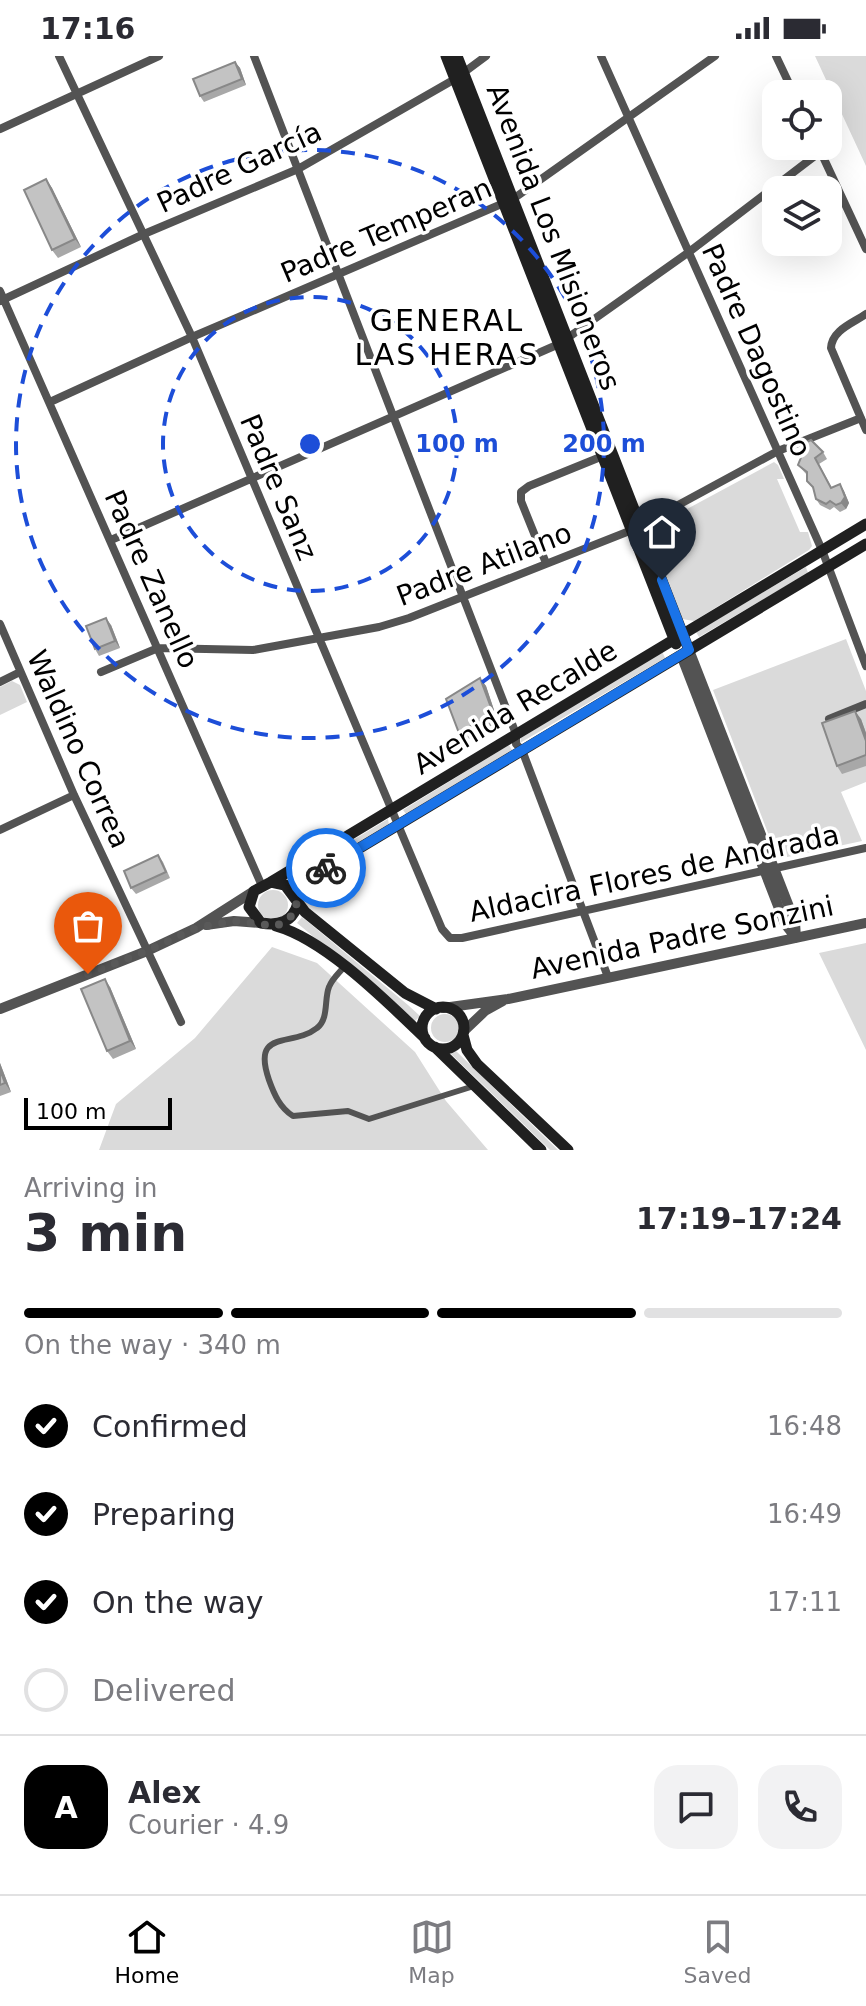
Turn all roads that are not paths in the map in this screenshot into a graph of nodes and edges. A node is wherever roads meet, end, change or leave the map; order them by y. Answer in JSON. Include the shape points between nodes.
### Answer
{"nodes":[{"id":1,"x":59,"y":56,"type":"edge"},
{"id":2,"x":159,"y":56,"type":"edge"},
{"id":3,"x":254,"y":56,"type":"edge"},
{"id":4,"x":446,"y":56,"type":"edge"},
{"id":5,"x":457,"y":56,"type":"edge"},
{"id":6,"x":486,"y":56,"type":"edge"},
{"id":7,"x":601,"y":56,"type":"edge"},
{"id":8,"x":715,"y":56,"type":"edge"},
{"id":9,"x":776,"y":56,"type":"edge"},
{"id":10,"x":459,"y":76,"type":"junction"},
{"id":11,"x":787,"y":80,"type":"edge"},
{"id":12,"x":76,"y":93,"type":"junction"},
{"id":13,"x":629,"y":119,"type":"junction"},
{"id":14,"x":0,"y":129,"type":"edge"},
{"id":15,"x":805,"y":160,"type":"edge"},
{"id":16,"x":824,"y":160,"type":"edge"},
{"id":17,"x":298,"y":169,"type":"junction"},
{"id":18,"x":508,"y":201,"type":"junction"},
{"id":19,"x":144,"y":234,"type":"junction"},
{"id":20,"x":866,"y":249,"type":"edge"},
{"id":21,"x":689,"y":252,"type":"junction"},
{"id":22,"x":339,"y":275,"type":"junction"},
{"id":23,"x":1,"y":297,"type":"edge"},
{"id":24,"x":866,"y":314,"type":"edge"},
{"id":25,"x":192,"y":337,"type":"junction"},
{"id":26,"x":564,"y":342,"type":"junction"},
{"id":27,"x":50,"y":402,"type":"junction"},
{"id":28,"x":394,"y":417,"type":"junction"},
{"id":29,"x":861,"y":418,"type":"junction"},
{"id":30,"x":866,"y":430,"type":"edge"},
{"id":31,"x":778,"y":451,"type":"junction"},
{"id":32,"x":603,"y":456,"type":"junction"},
{"id":33,"x":252,"y":478,"type":"junction"},
{"id":34,"x":866,"y":524,"type":"edge"},
{"id":35,"x":636,"y":528,"type":"junction"},
{"id":36,"x":111,"y":540,"type":"junction"},
{"id":37,"x":866,"y":544,"type":"edge"},
{"id":38,"x":822,"y":550,"type":"junction"},
{"id":39,"x":546,"y":563,"type":"junction"},
{"id":40,"x":829,"y":566,"type":"junction"},
{"id":41,"x":462,"y":597,"type":"junction"},
{"id":42,"x":0,"y":624,"type":"edge"},
{"id":43,"x":679,"y":636,"type":"junction"},
{"id":44,"x":319,"y":639,"type":"junction"},
{"id":45,"x":158,"y":648,"type":"junction"},
{"id":46,"x":685,"y":652,"type":"junction"},
{"id":47,"x":866,"y":666,"type":"edge"},
{"id":48,"x":20,"y":672,"type":"junction"},
{"id":49,"x":101,"y":672,"type":"dead end"},
{"id":50,"x":0,"y":682,"type":"edge"},
{"id":51,"x":866,"y":704,"type":"edge"},
{"id":52,"x":829,"y":719,"type":"edge"},
{"id":53,"x":516,"y":734,"type":"junction"},
{"id":54,"x":522,"y":750,"type":"junction"},
{"id":55,"x":74,"y":795,"type":"junction"},
{"id":56,"x":391,"y":809,"type":"junction"},
{"id":57,"x":397,"y":825,"type":"junction"},
{"id":58,"x":0,"y":830,"type":"edge"},
{"id":59,"x":866,"y":848,"type":"edge"},
{"id":60,"x":770,"y":870,"type":"junction"},
{"id":61,"x":262,"y":886,"type":"junction"},
{"id":62,"x":298,"y":902,"type":"junction"},
{"id":63,"x":583,"y":910,"type":"junction"},
{"id":64,"x":261,"y":923,"type":"junction"},
{"id":65,"x":866,"y":923,"type":"edge"},
{"id":66,"x":275,"y":926,"type":"junction"},
{"id":67,"x":196,"y":928,"type":"junction"},
{"id":68,"x":450,"y":938,"type":"joint"},
{"id":69,"x":796,"y":938,"type":"junction"},
{"id":70,"x":147,"y":951,"type":"junction"},
{"id":71,"x":344,"y":967,"type":"junction"},
{"id":72,"x":608,"y":977,"type":"junction"},
{"id":73,"x":508,"y":999,"type":"junction"},
{"id":74,"x":440,"y":1008,"type":"junction"},
{"id":75,"x":0,"y":1009,"type":"edge"},
{"id":76,"x":181,"y":1022,"type":"dead end"},
{"id":77,"x":463,"y":1034,"type":"junction"},
{"id":78,"x":425,"y":1038,"type":"junction"},
{"id":79,"x":435,"y":1047,"type":"junction"},
{"id":80,"x":474,"y":1086,"type":"junction"},
{"id":81,"x":541,"y":1150,"type":"edge"},
{"id":82,"x":568,"y":1150,"type":"edge"}],
"edges":[{"from":1,"to":12,"type":"street","name":"Padre Sanz"},
{"from":2,"to":12,"type":"street"},
{"from":3,"to":17,"type":"street"},
{"from":4,"to":10,"type":"main road","name":"Avenida Los Misioneros"},
{"from":5,"to":10,"type":"main road","name":"Avenida Los Misioneros"},
{"from":6,"to":10,"type":"street","name":"Padre García"},
{"from":7,"to":13,"type":"street","name":"Padre Dagostino"},
{"from":8,"to":13,"type":"street","name":"Padre Temperan"},
{"from":9,"to":11,"type":"street"},
{"from":10,"to":17,"type":"street","name":"Padre García"},
{"from":10,"to":18,"type":"main road","name":"Avenida Los Misioneros"},
{"from":12,"to":14,"type":"street"},
{"from":12,"to":19,"type":"street","name":"Padre Sanz"},
{"from":13,"to":18,"type":"street","name":"Padre Temperan"},
{"from":13,"to":21,"type":"street","name":"Padre Dagostino"},
{"from":15,"to":21,"type":"street"},
{"from":16,"to":20,"type":"street"},
{"from":17,"to":19,"type":"street","name":"Padre García"},
{"from":17,"to":22,"type":"street"},
{"from":18,"to":22,"type":"street","name":"Padre Temperan"},
{"from":18,"to":26,"type":"main road","name":"Avenida Los Misioneros"},
{"from":19,"to":23,"type":"street","name":"Padre García"},
{"from":19,"to":25,"type":"street","name":"Padre Sanz"},
{"from":21,"to":26,"type":"street"},
{"from":21,"to":31,"type":"street","name":"Padre Dagostino"},
{"from":22,"to":25,"type":"street","name":"Padre Temperan"},
{"from":22,"to":28,"type":"street"},
{"from":23,"to":27,"type":"street","name":"Padre Zanello"},
{"from":24,"to":29,"type":"street","via":[[838,332],[831,348]]},
{"from":25,"to":27,"type":"street","name":"Padre Temperan"},
{"from":25,"to":33,"type":"street","name":"Padre Sanz"},
{"from":26,"to":28,"type":"street"},
{"from":26,"to":32,"type":"main road","name":"Avenida Los Misioneros"},
{"from":26,"to":35,"type":"main road","name":"Avenida Los Misioneros"},
{"from":27,"to":36,"type":"street","name":"Padre Zanello"},
{"from":28,"to":33,"type":"street"},
{"from":28,"to":41,"type":"street"},
{"from":29,"to":30,"type":"street"},
{"from":29,"to":31,"type":"street","name":"Padre Atilano"},
{"from":31,"to":35,"type":"street","name":"Padre Atilano"},
{"from":31,"to":38,"type":"street","name":"Padre Dagostino"},
{"from":32,"to":35,"type":"main road","name":"Avenida Los Misioneros"},
{"from":32,"to":39,"type":"street","via":[[521,492]]},
{"from":33,"to":36,"type":"street"},
{"from":33,"to":44,"type":"street","name":"Padre Sanz"},
{"from":34,"to":38,"type":"main road","name":"Avenida Recalde"},
{"from":35,"to":39,"type":"street","name":"Padre Atilano"},
{"from":35,"to":43,"type":"main road","name":"Avenida Los Misioneros"},
{"from":36,"to":45,"type":"street","name":"Padre Zanello"},
{"from":37,"to":40,"type":"main road","name":"Avenida Recalde"},
{"from":38,"to":40,"type":"street","name":"Padre Dagostino"},
{"from":38,"to":43,"type":"main road","name":"Avenida Recalde"},
{"from":39,"to":41,"type":"street","name":"Padre Atilano"},
{"from":40,"to":46,"type":"main road","name":"Avenida Recalde"},
{"from":40,"to":47,"type":"street","name":"Padre Dagostino"},
{"from":41,"to":44,"type":"street","name":"Padre Atilano","via":[[379,627]]},
{"from":41,"to":53,"type":"street"},
{"from":42,"to":48,"type":"street","name":"Waldino Correa"},
{"from":43,"to":46,"type":"main road","name":"Avenida Los Misioneros"},
{"from":43,"to":53,"type":"main road","name":"Avenida Recalde"},
{"from":44,"to":45,"type":"street","name":"Padre Atilano","via":[[253,650]]},
{"from":44,"to":56,"type":"street","name":"Padre Sanz"},
{"from":45,"to":49,"type":"street","name":"Padre Atilano"},
{"from":45,"to":61,"type":"street","name":"Padre Zanello"},
{"from":46,"to":54,"type":"main road","name":"Avenida Recalde"},
{"from":46,"to":60,"type":"street","name":"Avenida Los Misioneros"},
{"from":48,"to":50,"type":"street"},
{"from":48,"to":55,"type":"street","name":"Waldino Correa"},
{"from":51,"to":52,"type":"street"},
{"from":53,"to":54,"type":"street"},
{"from":53,"to":56,"type":"main road","name":"Avenida Recalde"},
{"from":54,"to":57,"type":"main road","name":"Avenida Recalde"},
{"from":54,"to":63,"type":"street"},
{"from":55,"to":58,"type":"street"},
{"from":55,"to":70,"type":"street","name":"Waldino Correa"},
{"from":56,"to":57,"type":"street","name":"Padre Sanz"},
{"from":56,"to":61,"type":"main road","name":"Avenida Recalde"},
{"from":57,"to":62,"type":"main road","name":"Avenida Recalde","via":[[323,870],[305,886]]},
{"from":57,"to":68,"type":"street","name":"Padre Sanz"},
{"from":59,"to":60,"type":"street","name":"Aldacira Flores de Andrada"},
{"from":60,"to":63,"type":"street","name":"Aldacira Flores de Andrada"},
{"from":60,"to":69,"type":"street","name":"Avenida Los Misioneros","via":[[785,924]]},
{"from":61,"to":62,"type":"main road","via":[[285,885]]},
{"from":61,"to":64,"type":"main road","via":[[249,907]]},
{"from":61,"to":67,"type":"street","name":"Avenida Recalde"},
{"from":62,"to":66,"type":"main road","via":[[290,918]]},
{"from":62,"to":74,"type":"main road","via":[[405,993]]},
{"from":63,"to":68,"type":"street","name":"Aldacira Flores de Andrada"},
{"from":63,"to":72,"type":"street"},
{"from":64,"to":66,"type":"main road"},
{"from":64,"to":67,"type":"street","name":"Avenida Recalde","via":[[234,921]]},
{"from":65,"to":69,"type":"street","name":"Avenida Padre Sonzini"},
{"from":66,"to":71,"type":"main road","via":[[306,939]]},
{"from":67,"to":70,"type":"street","name":"Avenida Recalde"},
{"from":69,"to":72,"type":"street","name":"Avenida Padre Sonzini"},
{"from":70,"to":75,"type":"street","name":"Avenida Recalde"},
{"from":70,"to":76,"type":"street","name":"Waldino Correa"},
{"from":71,"to":78,"type":"main road"},
{"from":71,"to":80,"type":"street","via":[[330,984],[318,1028],[272,1043],[266,1052],[263,1063],[286,1112],[293,1116],[348,1111],[369,1119]]},
{"from":72,"to":73,"type":"street","name":"Avenida Padre Sonzini"},
{"from":73,"to":74,"type":"street","name":"Avenida Padre Sonzini"},
{"from":73,"to":77,"type":"street","name":"Avenida Padre Sonzini","via":[[485,1011]]},
{"from":74,"to":77,"type":"main road","via":[[460,1016]]},
{"from":74,"to":78,"type":"main road","via":[[425,1018]]},
{"from":77,"to":79,"type":"main road","via":[[455,1046]]},
{"from":77,"to":82,"type":"main road","via":[[477,1064]]},
{"from":78,"to":79,"type":"main road"},
{"from":79,"to":80,"type":"main road"},
{"from":80,"to":81,"type":"main road"}]}
